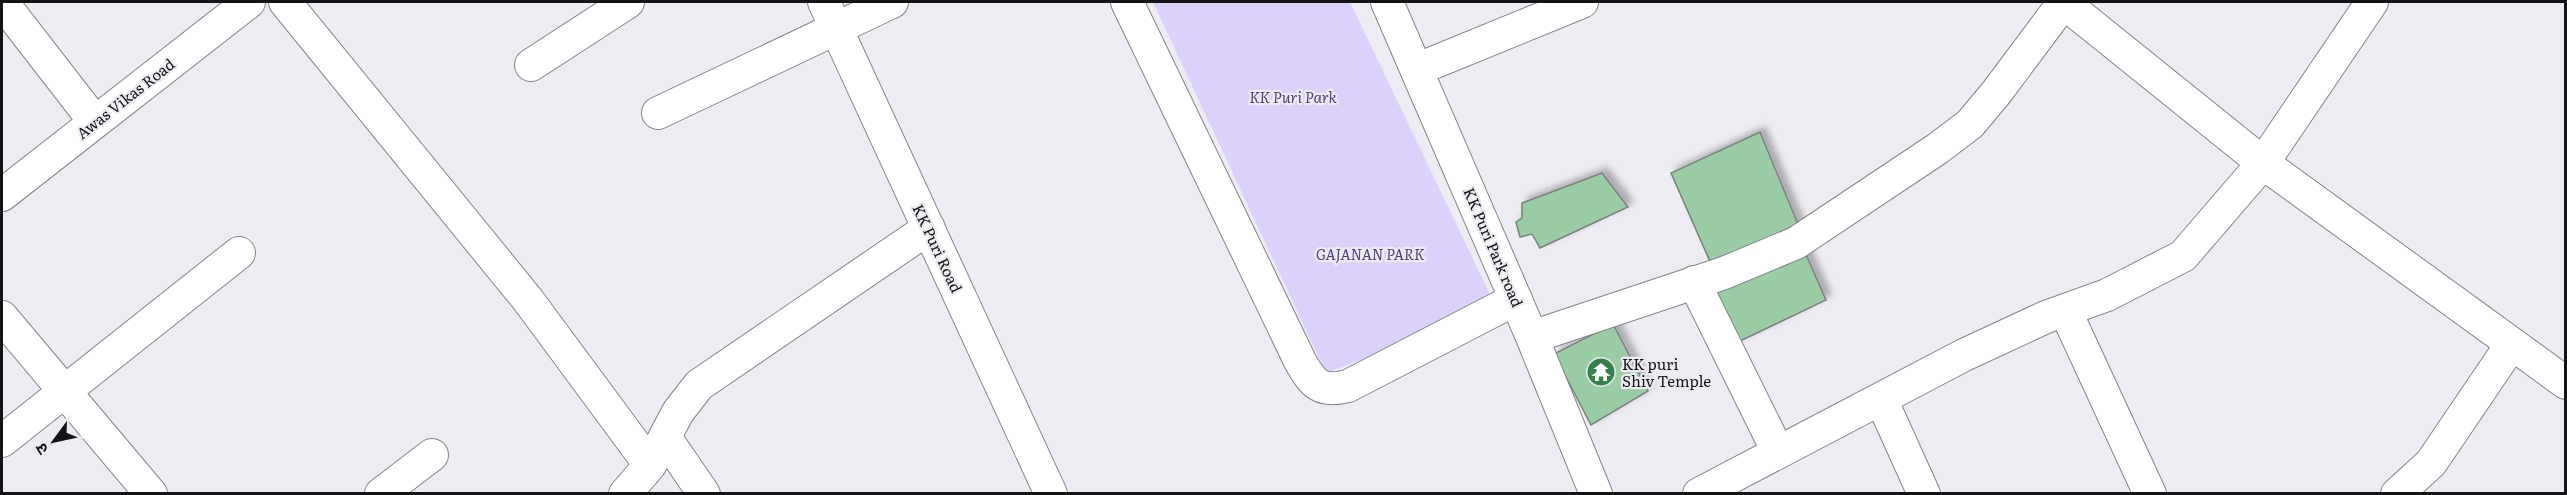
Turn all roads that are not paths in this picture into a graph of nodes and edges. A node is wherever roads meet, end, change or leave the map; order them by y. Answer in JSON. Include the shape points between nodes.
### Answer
{"nodes":[{"id":1,"x":2,"y":2,"type":"edge"},
{"id":2,"x":249,"y":2,"type":"edge"},
{"id":3,"x":285,"y":2,"type":"edge"},
{"id":4,"x":627,"y":2,"type":"edge"},
{"id":5,"x":892,"y":2,"type":"edge"},
{"id":6,"x":1127,"y":2,"type":"edge"},
{"id":7,"x":1387,"y":2,"type":"edge"},
{"id":8,"x":1582,"y":2,"type":"edge"},
{"id":9,"x":2063,"y":2,"type":"edge"},
{"id":10,"x":2372,"y":2,"type":"edge"},
{"id":11,"x":830,"y":14,"type":"edge"},
{"id":12,"x":531,"y":65,"type":"dead end"},
{"id":13,"x":1418,"y":69,"type":"junction"},
{"id":14,"x":658,"y":112,"type":"dead end"},
{"id":15,"x":95,"y":122,"type":"junction"},
{"id":16,"x":2263,"y":163,"type":"junction"},
{"id":17,"x":2,"y":195,"type":"edge"},
{"id":18,"x":929,"y":228,"type":"junction"},
{"id":19,"x":239,"y":253,"type":"dead end"},
{"id":20,"x":1694,"y":282,"type":"junction"},
{"id":21,"x":1516,"y":299,"type":"junction"},
{"id":22,"x":2065,"y":310,"type":"junction"},
{"id":23,"x":2,"y":317,"type":"edge"},
{"id":24,"x":1532,"y":337,"type":"junction"},
{"id":25,"x":2511,"y":345,"type":"junction"},
{"id":26,"x":2565,"y":383,"type":"edge"},
{"id":27,"x":65,"y":392,"type":"junction"},
{"id":28,"x":1881,"y":399,"type":"junction"},
{"id":29,"x":665,"y":437,"type":"junction"},
{"id":30,"x":2,"y":441,"type":"edge"},
{"id":31,"x":1778,"y":452,"type":"junction"},
{"id":32,"x":432,"y":454,"type":"dead end"},
{"id":33,"x":650,"y":465,"type":"junction"},
{"id":34,"x":151,"y":494,"type":"edge"},
{"id":35,"x":381,"y":494,"type":"edge"},
{"id":36,"x":625,"y":494,"type":"edge"},
{"id":37,"x":704,"y":494,"type":"edge"},
{"id":38,"x":1051,"y":494,"type":"edge"},
{"id":39,"x":1596,"y":494,"type":"edge"},
{"id":40,"x":1699,"y":494,"type":"edge"},
{"id":41,"x":1924,"y":494,"type":"edge"},
{"id":42,"x":2150,"y":494,"type":"edge"},
{"id":43,"x":2397,"y":494,"type":"edge"}],
"edges":[{"from":1,"to":15,"type":"street"},
{"from":2,"to":15,"type":"street","name":"Awas Vikas Road"},
{"from":3,"to":33,"type":"street","via":[[528,300]]},
{"from":4,"to":12,"type":"street"},
{"from":5,"to":11,"type":"street"},
{"from":6,"to":21,"type":"street","via":[[1300,361],[1309,377],[1321,387],[1332,390],[1348,386]]},
{"from":7,"to":13,"type":"street","name":"KK Puri Park road"},
{"from":8,"to":13,"type":"street"},
{"from":9,"to":16,"type":"street"},
{"from":9,"to":20,"type":"street","via":[[1970,124],[1796,243]]},
{"from":10,"to":16,"type":"street"},
{"from":11,"to":14,"type":"street"},
{"from":11,"to":18,"type":"street","name":"KK Puri Road"},
{"from":13,"to":21,"type":"street","name":"KK Puri Park road"},
{"from":15,"to":17,"type":"street","name":"Awas Vikas Road"},
{"from":16,"to":22,"type":"street","via":[[2183,256],[2107,295]]},
{"from":16,"to":25,"type":"street"},
{"from":18,"to":29,"type":"street","via":[[699,385]]},
{"from":18,"to":38,"type":"street","name":"KK Puri Road"},
{"from":19,"to":27,"type":"street"},
{"from":20,"to":24,"type":"street"},
{"from":20,"to":31,"type":"street"},
{"from":21,"to":24,"type":"street","name":"KK Puri Park road"},
{"from":22,"to":28,"type":"street","via":[[1964,355]]},
{"from":22,"to":42,"type":"street"},
{"from":23,"to":27,"type":"street"},
{"from":24,"to":39,"type":"street","name":"KK Puri Park road"},
{"from":25,"to":26,"type":"street"},
{"from":25,"to":43,"type":"street","via":[[2431,463]]},
{"from":27,"to":30,"type":"street"},
{"from":27,"to":34,"type":"street"},
{"from":28,"to":31,"type":"street"},
{"from":28,"to":41,"type":"street"},
{"from":29,"to":33,"type":"street"},
{"from":29,"to":37,"type":"street"},
{"from":31,"to":40,"type":"street"},
{"from":32,"to":35,"type":"street"},
{"from":33,"to":36,"type":"street"}]}
